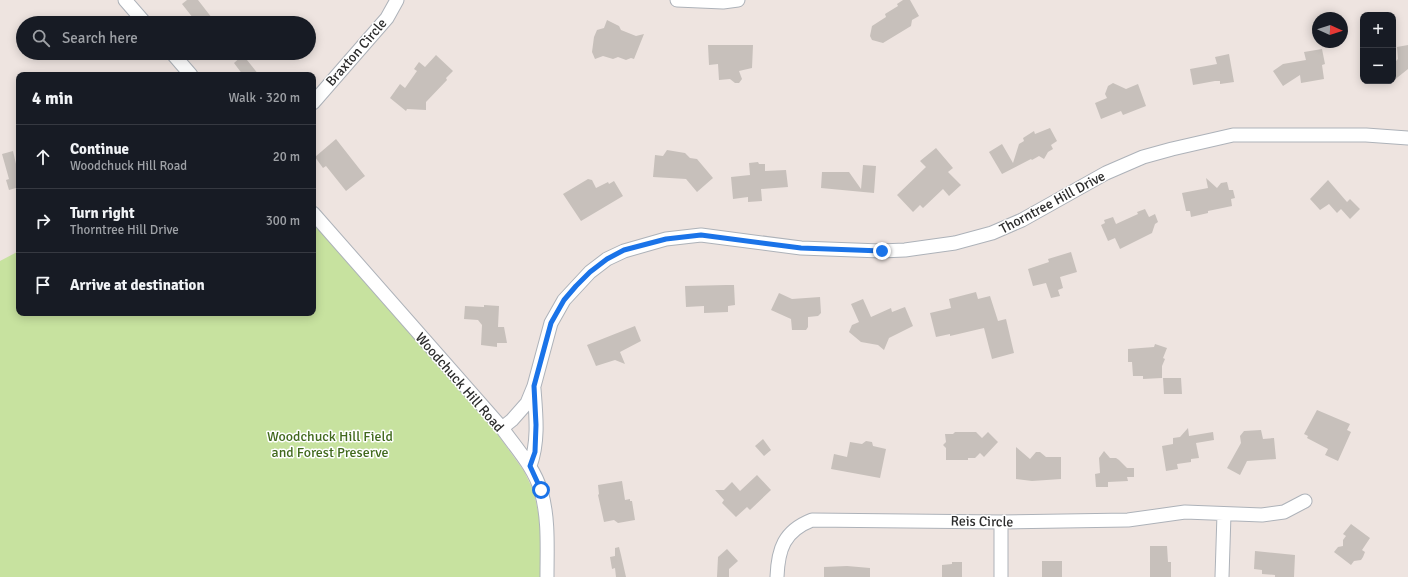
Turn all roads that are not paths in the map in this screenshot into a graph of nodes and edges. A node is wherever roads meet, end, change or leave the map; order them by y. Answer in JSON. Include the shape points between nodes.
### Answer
{"nodes":[{"id":1,"x":125,"y":0,"type":"edge"},
{"id":2,"x":397,"y":0,"type":"edge"},
{"id":3,"x":677,"y":0,"type":"edge"},
{"id":4,"x":738,"y":0,"type":"edge"},
{"id":5,"x":139,"y":16,"type":"edge"},
{"id":6,"x":178,"y":60,"type":"edge"},
{"id":7,"x":188,"y":72,"type":"edge"},
{"id":8,"x":316,"y":100,"type":"edge"},
{"id":9,"x":1408,"y":138,"type":"edge"},
{"id":10,"x":316,"y":216,"type":"edge"},
{"id":11,"x":534,"y":386,"type":"junction"},
{"id":12,"x":502,"y":428,"type":"junction"},
{"id":13,"x":530,"y":466,"type":"junction"},
{"id":14,"x":1305,"y":501,"type":"dead end"},
{"id":15,"x":1224,"y":514,"type":"junction"},
{"id":16,"x":1001,"y":522,"type":"junction"},
{"id":17,"x":547,"y":577,"type":"edge"},
{"id":18,"x":777,"y":577,"type":"edge"},
{"id":19,"x":1002,"y":577,"type":"edge"},
{"id":20,"x":1222,"y":577,"type":"edge"}],
"edges":[{"from":1,"to":5,"type":"street"},
{"from":2,"to":8,"type":"street","name":"Braxton Circle","via":[[387,18]]},
{"from":3,"to":4,"type":"street"},
{"from":6,"to":7,"type":"street"},
{"from":9,"to":11,"type":"street","name":"Thorntree Hill Drive","via":[[1366,135],[1233,135],[1143,157],[1106,172],[1022,220],[992,233],[955,243],[882,251],[801,248],[701,235],[666,239],[631,248],[607,259],[590,272],[564,300],[551,323]]},
{"from":10,"to":12,"type":"street","name":"Woodchuck Hill Road"},
{"from":11,"to":12,"type":"street","name":"Thorntree Hill Drive","via":[[521,411]]},
{"from":11,"to":13,"type":"street","name":"Thorntree Hill Drive","via":[[535,452]]},
{"from":12,"to":13,"type":"street","name":"Woodchuck Hill Road"},
{"from":13,"to":17,"type":"street","name":"Woodchuck Hill Road","via":[[541,490],[545,514]]},
{"from":14,"to":15,"type":"street","name":"Reis Circle","via":[[1284,512],[1262,515]]},
{"from":15,"to":16,"type":"street","name":"Reis Circle","via":[[1185,512],[1128,520]]},
{"from":15,"to":20,"type":"street"},
{"from":16,"to":18,"type":"street","name":"Reis Circle","via":[[812,520],[798,526],[787,536],[783,543]]},
{"from":16,"to":19,"type":"street"}]}
